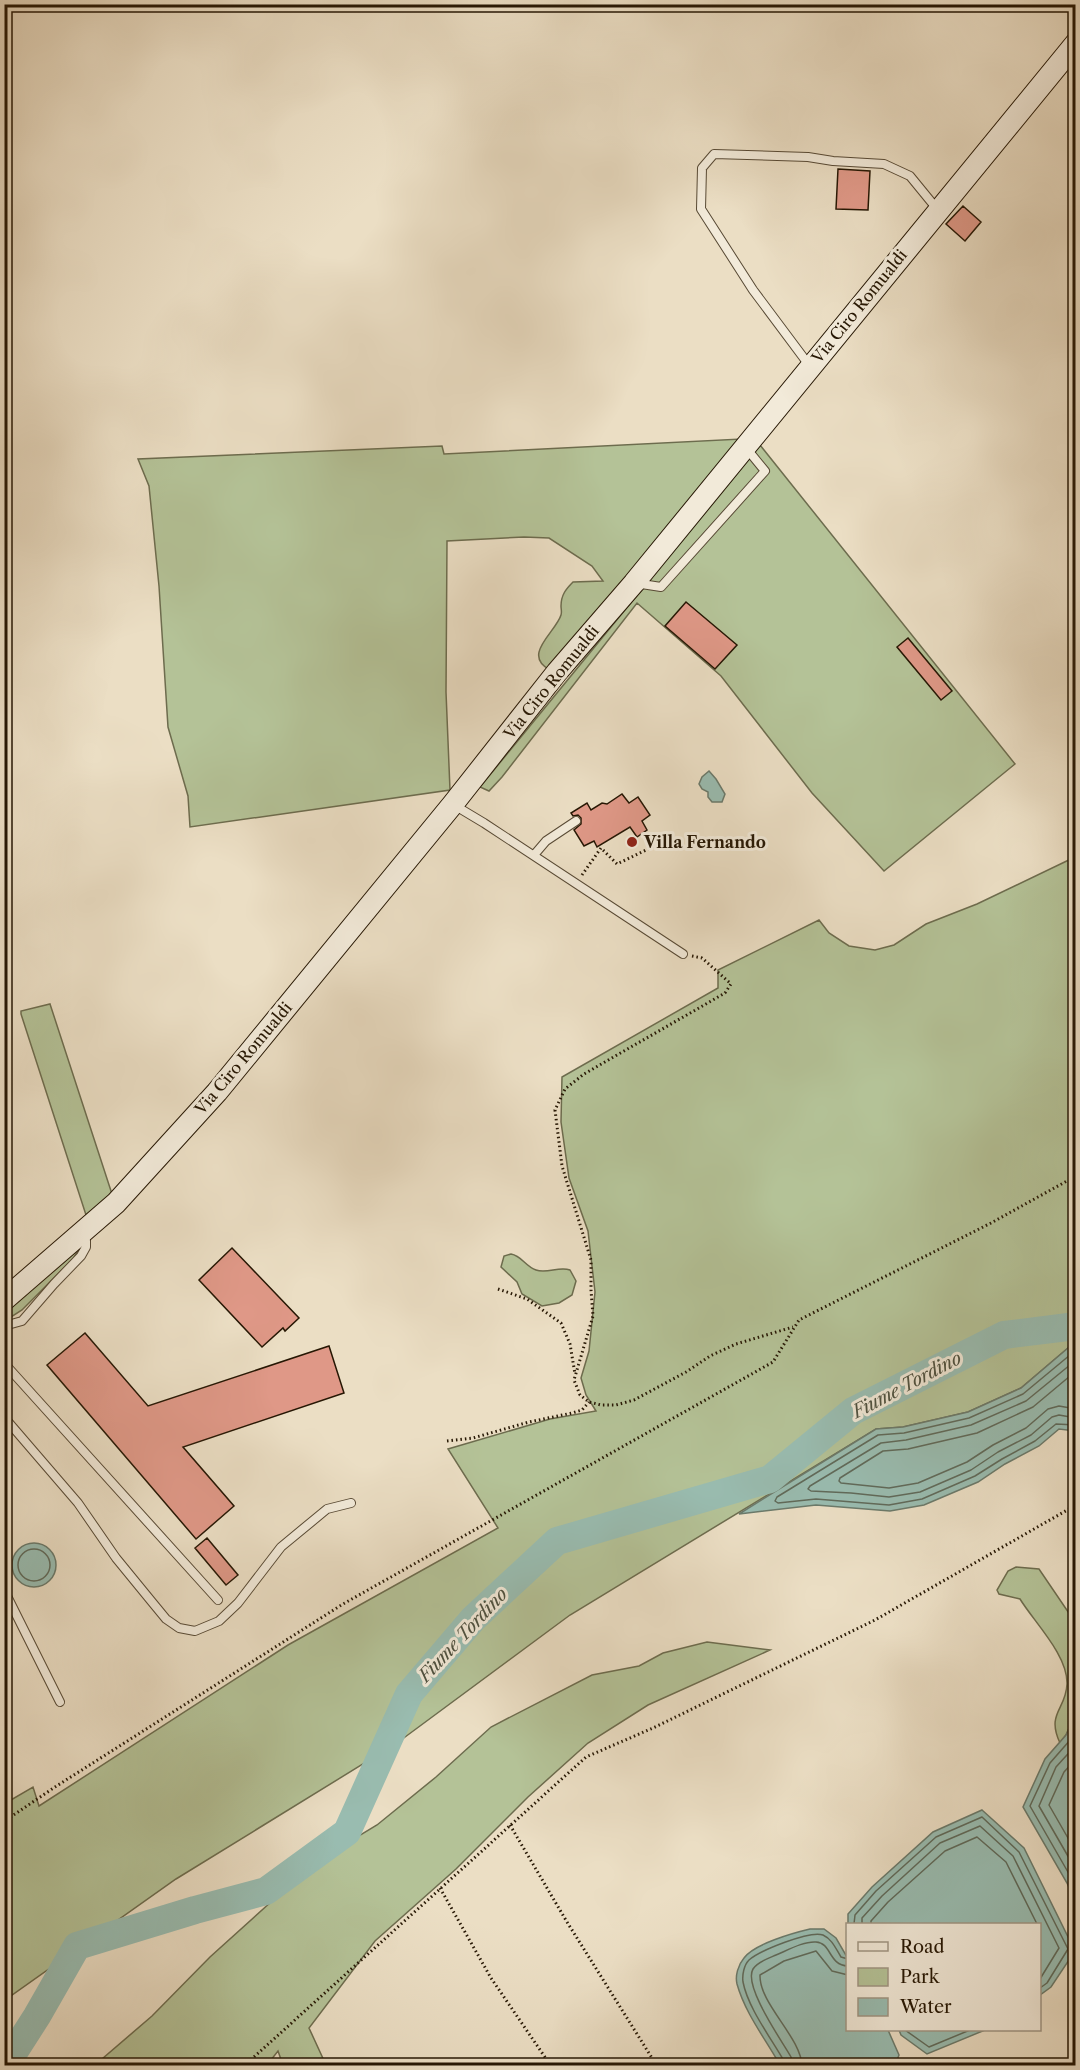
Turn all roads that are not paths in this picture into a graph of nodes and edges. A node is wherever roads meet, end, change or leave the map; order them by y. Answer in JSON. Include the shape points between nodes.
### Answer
{"nodes":[{"id":1,"x":1076,"y":43,"type":"edge"},
{"id":2,"x":938,"y":210,"type":"junction"},
{"id":3,"x":810,"y":367,"type":"junction"},
{"id":4,"x":744,"y":447,"type":"junction"},
{"id":5,"x":634,"y":583,"type":"junction"},
{"id":6,"x":453,"y":804,"type":"junction"},
{"id":7,"x":576,"y":821,"type":"dead end"},
{"id":8,"x":534,"y":855,"type":"junction"},
{"id":9,"x":683,"y":954,"type":"road end"},
{"id":10,"x":81,"y":1233,"type":"junction"},
{"id":11,"x":4,"y":1300,"type":"edge"},
{"id":12,"x":4,"y":1326,"type":"edge"},
{"id":13,"x":4,"y":1363,"type":"edge"},
{"id":14,"x":4,"y":1417,"type":"edge"},
{"id":15,"x":351,"y":1503,"type":"dead end"},
{"id":16,"x":4,"y":1590,"type":"edge"},
{"id":17,"x":218,"y":1600,"type":"dead end"},
{"id":18,"x":60,"y":1702,"type":"dead end"}],
"edges":[{"from":1,"to":2,"type":"main road","name":"Via Ciro Romualdi"},
{"from":2,"to":3,"type":"main road","name":"Via Ciro Romualdi"},
{"from":2,"to":3,"type":"lane","via":[[910,176],[884,164],[714,154],[702,168],[701,209],[753,291]]},
{"from":3,"to":4,"type":"main road","name":"Via Ciro Romualdi"},
{"from":4,"to":5,"type":"main road","name":"Via Ciro Romualdi"},
{"from":4,"to":5,"type":"lane","via":[[765,471],[661,587]]},
{"from":5,"to":6,"type":"main road","name":"Via Ciro Romualdi","via":[[557,672]]},
{"from":6,"to":8,"type":"lane"},
{"from":6,"to":10,"type":"main road","name":"Via Ciro Romualdi","via":[[217,1092],[116,1203]]},
{"from":7,"to":8,"type":"lane","via":[[546,841]]},
{"from":8,"to":9,"type":"lane"},
{"from":10,"to":11,"type":"main road","name":"Via Ciro Romualdi"},
{"from":10,"to":12,"type":"lane","via":[[86,1247],[81,1256],[22,1321]]},
{"from":13,"to":17,"type":"lane"},
{"from":14,"to":15,"type":"lane","via":[[78,1503],[159,1611],[179,1628],[195,1631],[219,1621],[289,1541],[327,1509]]},
{"from":16,"to":18,"type":"lane"}]}
